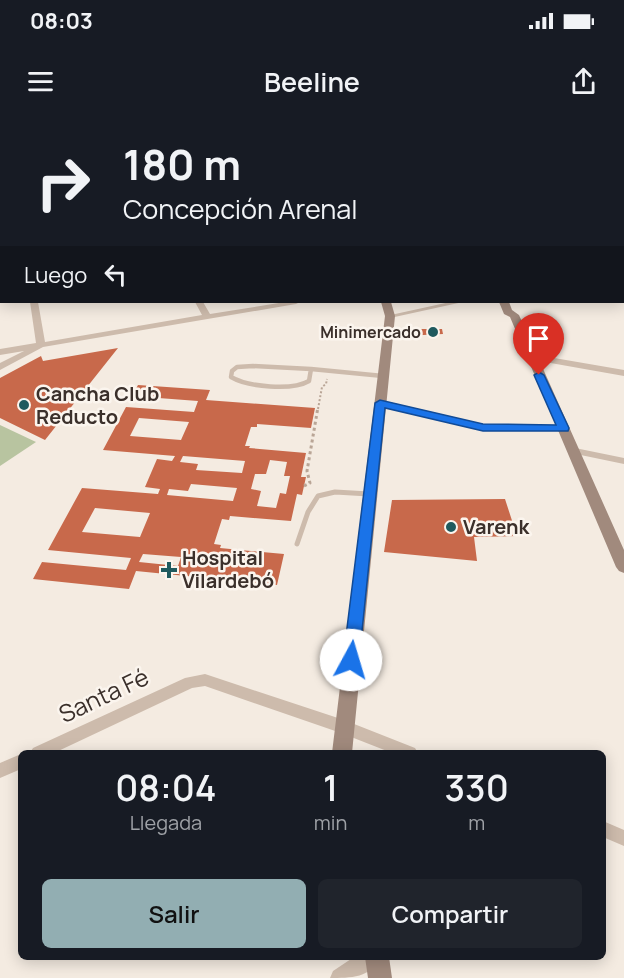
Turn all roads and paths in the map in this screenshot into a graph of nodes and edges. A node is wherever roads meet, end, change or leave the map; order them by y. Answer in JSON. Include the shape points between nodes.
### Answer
{"nodes":[{"id":1,"x":34,"y":303,"type":"edge"},
{"id":2,"x":200,"y":303,"type":"edge"},
{"id":3,"x":290,"y":303,"type":"edge"},
{"id":4,"x":386,"y":303,"type":"edge"},
{"id":5,"x":454,"y":303,"type":"edge"},
{"id":6,"x":504,"y":303,"type":"edge"},
{"id":7,"x":513,"y":303,"type":"edge"},
{"id":8,"x":514,"y":315,"type":"junction"},
{"id":9,"x":390,"y":316,"type":"junction"},
{"id":10,"x":207,"y":317,"type":"junction"},
{"id":11,"x":41,"y":345,"type":"junction"},
{"id":12,"x":0,"y":352,"type":"edge"},
{"id":13,"x":531,"y":357,"type":"junction"},
{"id":14,"x":0,"y":367,"type":"edge"},
{"id":15,"x":311,"y":369,"type":"junction"},
{"id":16,"x":324,"y":370,"type":"junction"},
{"id":17,"x":624,"y":373,"type":"edge"},
{"id":18,"x":383,"y":376,"type":"junction"},
{"id":19,"x":380,"y":403,"type":"junction"},
{"id":20,"x":564,"y":428,"type":"junction"},
{"id":21,"x":574,"y":451,"type":"junction"},
{"id":22,"x":624,"y":461,"type":"edge"},
{"id":23,"x":304,"y":486,"type":"dead end"},
{"id":24,"x":369,"y":494,"type":"junction"},
{"id":25,"x":297,"y":544,"type":"dead end"},
{"id":26,"x":624,"y":567,"type":"edge"},
{"id":27,"x":344,"y":727,"type":"junction"},
{"id":28,"x":44,"y":750,"type":"edge"},
{"id":29,"x":342,"y":750,"type":"edge"},
{"id":30,"x":402,"y":750,"type":"edge"},
{"id":31,"x":18,"y":762,"type":"edge"},
{"id":32,"x":0,"y":771,"type":"edge"},
{"id":33,"x":606,"y":830,"type":"edge"},
{"id":34,"x":624,"y":838,"type":"edge"},
{"id":35,"x":367,"y":960,"type":"edge"},
{"id":36,"x":377,"y":960,"type":"edge"},
{"id":37,"x":340,"y":978,"type":"edge"},
{"id":38,"x":380,"y":978,"type":"edge"}],
"edges":[{"from":1,"to":11,"type":"street"},
{"from":2,"to":10,"type":"street"},
{"from":3,"to":10,"type":"street"},
{"from":4,"to":9,"type":"main road"},
{"from":5,"to":9,"type":"street"},
{"from":6,"to":8,"type":"main road"},
{"from":7,"to":8,"type":"main road","via":[[517,311]]},
{"from":8,"to":13,"type":"main road"},
{"from":9,"to":18,"type":"main road"},
{"from":10,"to":11,"type":"street"},
{"from":11,"to":12,"type":"street"},
{"from":11,"to":14,"type":"street"},
{"from":13,"to":17,"type":"street"},
{"from":13,"to":20,"type":"main road"},
{"from":15,"to":15,"type":"lane","via":[[245,366],[232,371],[231,377],[239,382],[300,386],[309,381]]},
{"from":15,"to":16,"type":"lane"},
{"from":16,"to":18,"type":"lane"},
{"from":16,"to":23,"type":"path","via":[[327,380],[322,387],[307,471],[310,483]]},
{"from":18,"to":19,"type":"main road"},
{"from":19,"to":20,"type":"street","via":[[483,427]]},
{"from":19,"to":24,"type":"main road"},
{"from":20,"to":21,"type":"main road"},
{"from":21,"to":22,"type":"street"},
{"from":21,"to":26,"type":"main road"},
{"from":24,"to":25,"type":"lane","via":[[337,491],[316,496]]},
{"from":24,"to":27,"type":"main road"},
{"from":27,"to":28,"type":"street","name":"Santa Fé","via":[[205,680],[190,682]]},
{"from":27,"to":29,"type":"main road"},
{"from":27,"to":30,"type":"street"},
{"from":31,"to":32,"type":"street"},
{"from":33,"to":34,"type":"street"},
{"from":35,"to":37,"type":"street"},
{"from":36,"to":38,"type":"main road"}]}
